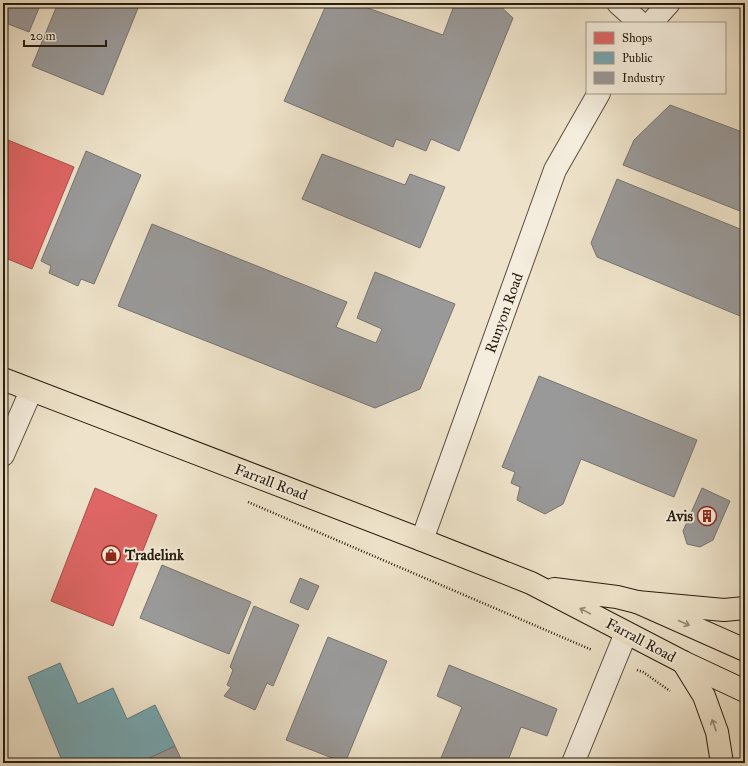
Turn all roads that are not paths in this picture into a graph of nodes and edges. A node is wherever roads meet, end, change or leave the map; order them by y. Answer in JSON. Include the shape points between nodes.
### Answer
{"nodes":[{"id":1,"x":618,"y":3,"type":"edge"},
{"id":2,"x":669,"y":3,"type":"edge"},
{"id":3,"x":639,"y":22,"type":"edge"},
{"id":4,"x":652,"y":22,"type":"edge"},
{"id":5,"x":598,"y":94,"type":"edge"},
{"id":6,"x":3,"y":379,"type":"edge"},
{"id":7,"x":31,"y":391,"type":"junction"},
{"id":8,"x":3,"y":455,"type":"edge"},
{"id":9,"x":422,"y":540,"type":"junction"},
{"id":10,"x":539,"y":587,"type":"junction"},
{"id":11,"x":638,"y":602,"type":"junction"},
{"id":12,"x":745,"y":608,"type":"edge"},
{"id":13,"x":626,"y":633,"type":"junction"},
{"id":14,"x":745,"y":650,"type":"edge"},
{"id":15,"x":683,"y":662,"type":"junction"},
{"id":16,"x":745,"y":691,"type":"edge"},
{"id":17,"x":573,"y":763,"type":"edge"},
{"id":18,"x":722,"y":763,"type":"edge"}],
"edges":[{"from":1,"to":3,"type":"street"},
{"from":2,"to":4,"type":"street"},
{"from":5,"to":9,"type":"street","name":"Runyon Road","via":[[555,170]]},
{"from":6,"to":7,"type":"main road","name":"Farrall Road"},
{"from":7,"to":8,"type":"street"},
{"from":7,"to":9,"type":"main road","name":"Farrall Road"},
{"from":9,"to":10,"type":"main road","name":"Farrall Road"},
{"from":10,"to":11,"type":"main road","name":"Farrall Road"},
{"from":13,"to":10,"type":"main road","name":"Farrall Road","one_way":true},
{"from":11,"to":12,"type":"main road","via":[[724,610]]},
{"from":11,"to":14,"type":"main road","name":"Farrall Road","one_way":true},
{"from":13,"to":15,"type":"main road","name":"Farrall Road"},
{"from":13,"to":17,"type":"street"},
{"from":15,"to":16,"type":"main road","name":"Farrall Road"},
{"from":18,"to":15,"type":"main road","one_way":true,"via":[[717,732],[704,696]]}]}
